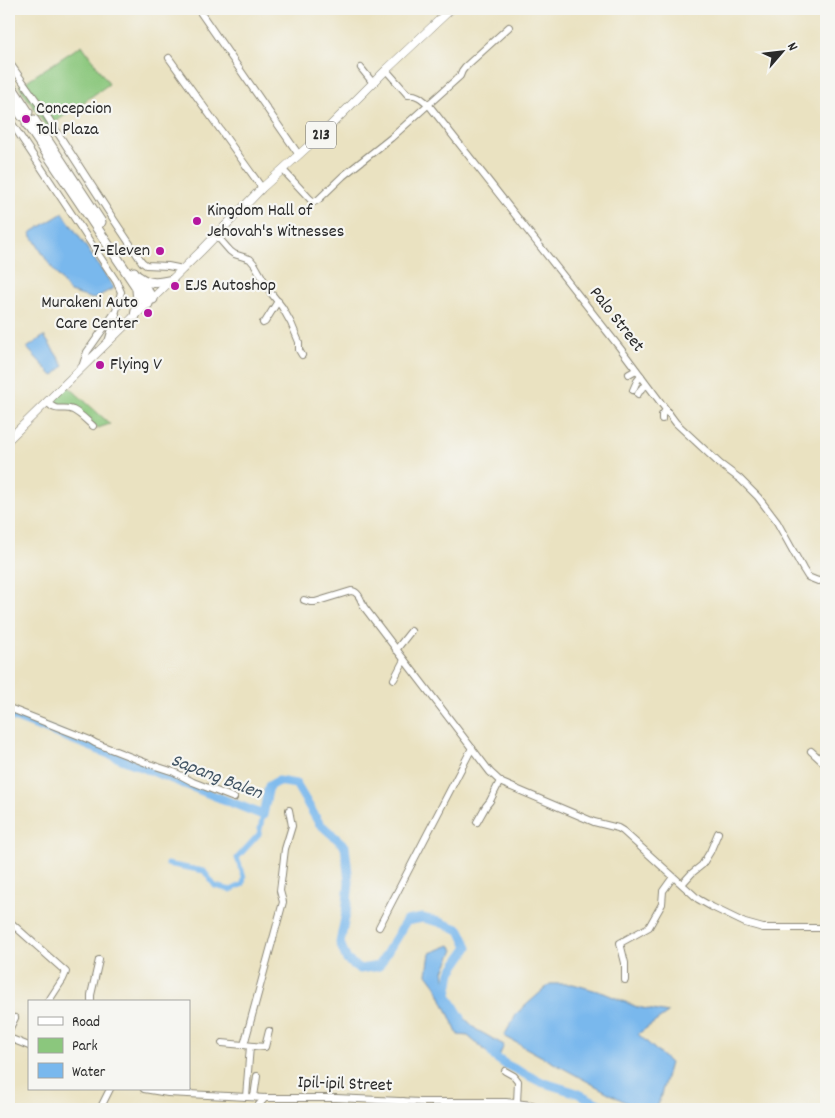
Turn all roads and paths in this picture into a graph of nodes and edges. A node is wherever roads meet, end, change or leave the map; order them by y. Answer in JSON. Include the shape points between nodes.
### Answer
{"nodes":[{"id":1,"x":198,"y":9,"type":"edge"},
{"id":2,"x":451,"y":9,"type":"edge"},
{"id":3,"x":509,"y":27,"type":"dead end"},
{"id":4,"x":169,"y":58,"type":"dead end"},
{"id":5,"x":9,"y":62,"type":"edge"},
{"id":6,"x":361,"y":68,"type":"dead end"},
{"id":7,"x":386,"y":70,"type":"junction"},
{"id":8,"x":9,"y":83,"type":"edge"},
{"id":9,"x":373,"y":83,"type":"junction"},
{"id":10,"x":9,"y":96,"type":"edge"},
{"id":11,"x":428,"y":104,"type":"junction"},
{"id":12,"x":9,"y":119,"type":"edge"},
{"id":13,"x":30,"y":122,"type":"dead end"},
{"id":14,"x":299,"y":155,"type":"junction"},
{"id":15,"x":283,"y":170,"type":"junction"},
{"id":16,"x":262,"y":188,"type":"junction"},
{"id":17,"x":216,"y":235,"type":"junction"},
{"id":18,"x":183,"y":269,"type":"junction"},
{"id":19,"x":134,"y":277,"type":"junction"},
{"id":20,"x":172,"y":280,"type":"junction"},
{"id":21,"x":150,"y":301,"type":"junction"},
{"id":22,"x":278,"y":301,"type":"junction"},
{"id":23,"x":116,"y":312,"type":"junction"},
{"id":24,"x":135,"y":316,"type":"junction"},
{"id":25,"x":263,"y":323,"type":"dead end"},
{"id":26,"x":108,"y":342,"type":"junction"},
{"id":27,"x":302,"y":355,"type":"dead end"},
{"id":28,"x":81,"y":369,"type":"junction"},
{"id":29,"x":639,"y":373,"type":"junction"},
{"id":30,"x":629,"y":374,"type":"dead end"},
{"id":31,"x":647,"y":385,"type":"junction"},
{"id":32,"x":47,"y":402,"type":"junction"},
{"id":33,"x":666,"y":410,"type":"junction"},
{"id":34,"x":662,"y":419,"type":"dead end"},
{"id":35,"x":93,"y":426,"type":"dead end"},
{"id":36,"x":9,"y":439,"type":"edge"},
{"id":37,"x":826,"y":580,"type":"edge"},
{"id":38,"x":304,"y":600,"type":"dead end"},
{"id":39,"x":411,"y":630,"type":"dead end"},
{"id":40,"x":396,"y":650,"type":"junction"},
{"id":41,"x":404,"y":660,"type":"junction"},
{"id":42,"x":394,"y":680,"type":"dead end"},
{"id":43,"x":9,"y":708,"type":"edge"},
{"id":44,"x":472,"y":748,"type":"junction"},
{"id":45,"x":811,"y":751,"type":"dead end"},
{"id":46,"x":826,"y":765,"type":"edge"},
{"id":47,"x":500,"y":781,"type":"junction"},
{"id":48,"x":234,"y":798,"type":"dead end"},
{"id":49,"x":289,"y":810,"type":"dead end"},
{"id":50,"x":477,"y":822,"type":"dead end"},
{"id":51,"x":718,"y":833,"type":"dead end"},
{"id":52,"x":673,"y":877,"type":"junction"},
{"id":53,"x":682,"y":884,"type":"junction"},
{"id":54,"x":9,"y":921,"type":"edge"},
{"id":55,"x":378,"y":927,"type":"dead end"},
{"id":56,"x":826,"y":928,"type":"edge"},
{"id":57,"x":99,"y":960,"type":"dead end"},
{"id":58,"x":625,"y":980,"type":"dead end"},
{"id":59,"x":49,"y":1000,"type":"edge"},
{"id":60,"x":91,"y":1000,"type":"edge"},
{"id":61,"x":15,"y":1018,"type":"dead end"},
{"id":62,"x":9,"y":1030,"type":"edge"},
{"id":63,"x":269,"y":1031,"type":"dead end"},
{"id":64,"x":9,"y":1038,"type":"edge"},
{"id":65,"x":222,"y":1043,"type":"dead end"},
{"id":66,"x":247,"y":1045,"type":"junction"},
{"id":67,"x":28,"y":1046,"type":"edge"},
{"id":68,"x":504,"y":1071,"type":"dead end"},
{"id":69,"x":257,"y":1076,"type":"dead end"},
{"id":70,"x":110,"y":1090,"type":"edge"},
{"id":71,"x":150,"y":1090,"type":"edge"},
{"id":72,"x":246,"y":1097,"type":"junction"},
{"id":73,"x":254,"y":1097,"type":"junction"},
{"id":74,"x":265,"y":1098,"type":"junction"},
{"id":75,"x":403,"y":1101,"type":"junction"},
{"id":76,"x":417,"y":1102,"type":"junction"},
{"id":77,"x":517,"y":1103,"type":"junction"},
{"id":78,"x":100,"y":1109,"type":"edge"},
{"id":79,"x":255,"y":1109,"type":"edge"},
{"id":80,"x":404,"y":1109,"type":"edge"},
{"id":81,"x":417,"y":1109,"type":"edge"},
{"id":82,"x":545,"y":1109,"type":"edge"}],
"edges":[{"from":1,"to":14,"type":"street"},
{"from":2,"to":7,"type":"main road","number":"213"},
{"from":3,"to":11,"type":"street"},
{"from":4,"to":16,"type":"street"},
{"from":5,"to":18,"type":"street","via":[[142,262]]},
{"from":6,"to":9,"type":"street"},
{"from":7,"to":9,"type":"main road","number":"213"},
{"from":7,"to":11,"type":"street","name":"Palo Street","via":[[408,95],[421,98]]},
{"from":8,"to":10,"type":"highway","via":[[25,114]]},
{"from":9,"to":14,"type":"main road","number":"213"},
{"from":11,"to":15,"type":"street","via":[[314,202]]},
{"from":11,"to":29,"type":"street","name":"Palo Street"},
{"from":12,"to":23,"type":"street","via":[[116,281],[121,292]]},
{"from":13,"to":19,"type":"highway"},
{"from":14,"to":15,"type":"main road","number":"213"},
{"from":15,"to":16,"type":"main road","number":"213"},
{"from":16,"to":17,"type":"main road","number":"213"},
{"from":17,"to":18,"type":"main road","number":"213"},
{"from":17,"to":22,"type":"street","via":[[234,254],[250,259]]},
{"from":18,"to":20,"type":"main road","number":"213"},
{"from":19,"to":20,"type":"highway","via":[[156,283]]},
{"from":19,"to":21,"type":"highway"},
{"from":19,"to":24,"type":"highway","via":[[138,295]]},
{"from":20,"to":21,"type":"main road","number":"213"},
{"from":21,"to":24,"type":"main road","number":"213"},
{"from":22,"to":25,"type":"street"},
{"from":22,"to":27,"type":"street","via":[[291,323]]},
{"from":23,"to":26,"type":"street"},
{"from":23,"to":28,"type":"street","via":[[87,352]]},
{"from":24,"to":26,"type":"main road","number":"213"},
{"from":26,"to":28,"type":"main road","number":"213"},
{"from":28,"to":32,"type":"main road","number":"213"},
{"from":29,"to":30,"type":"street"},
{"from":29,"to":31,"type":"street","name":"Palo Street"},
{"from":29,"to":31,"type":"street","via":[[635,392]]},
{"from":31,"to":33,"type":"street","name":"Palo Street"},
{"from":32,"to":35,"type":"street","via":[[56,409],[73,410]]},
{"from":32,"to":36,"type":"main road","number":"213"},
{"from":33,"to":34,"type":"street"},
{"from":33,"to":37,"type":"street","name":"Palo Street","via":[[676,423],[758,497],[777,522],[808,577]]},
{"from":38,"to":40,"type":"street","via":[[316,602],[354,591]]},
{"from":39,"to":40,"type":"street"},
{"from":40,"to":41,"type":"street"},
{"from":41,"to":42,"type":"street"},
{"from":41,"to":44,"type":"street"},
{"from":43,"to":48,"type":"street"},
{"from":44,"to":47,"type":"street"},
{"from":44,"to":55,"type":"street"},
{"from":45,"to":46,"type":"street"},
{"from":47,"to":50,"type":"street"},
{"from":47,"to":52,"type":"street","via":[[546,803],[618,828]]},
{"from":49,"to":66,"type":"street","via":[[292,826],[280,892],[283,902]]},
{"from":51,"to":53,"type":"street","via":[[702,865]]},
{"from":52,"to":53,"type":"street"},
{"from":52,"to":58,"type":"street","via":[[663,891],[662,904],[649,927],[620,943]]},
{"from":53,"to":56,"type":"street","via":[[702,902],[754,926],[770,929]]},
{"from":54,"to":59,"type":"street","via":[[66,972]]},
{"from":57,"to":60,"type":"street"},
{"from":61,"to":62,"type":"street"},
{"from":63,"to":66,"type":"street","via":[[264,1047]]},
{"from":64,"to":67,"type":"street"},
{"from":65,"to":66,"type":"street"},
{"from":66,"to":72,"type":"street"},
{"from":68,"to":77,"type":"street","via":[[518,1081]]},
{"from":69,"to":73,"type":"street"},
{"from":70,"to":78,"type":"street"},
{"from":71,"to":72,"type":"street","name":"Ipil-ipil Street"},
{"from":72,"to":73,"type":"street","name":"Ipil-ipil Street"},
{"from":73,"to":74,"type":"street","name":"Ipil-ipil Street"},
{"from":74,"to":75,"type":"street","name":"Ipil-ipil Street"},
{"from":74,"to":79,"type":"street"},
{"from":75,"to":76,"type":"street","name":"Ipil-ipil Street"},
{"from":75,"to":80,"type":"street"},
{"from":76,"to":77,"type":"street","name":"Ipil-ipil Street"},
{"from":76,"to":81,"type":"street"},
{"from":77,"to":82,"type":"street","name":"Ipil-ipil Street"}]}
